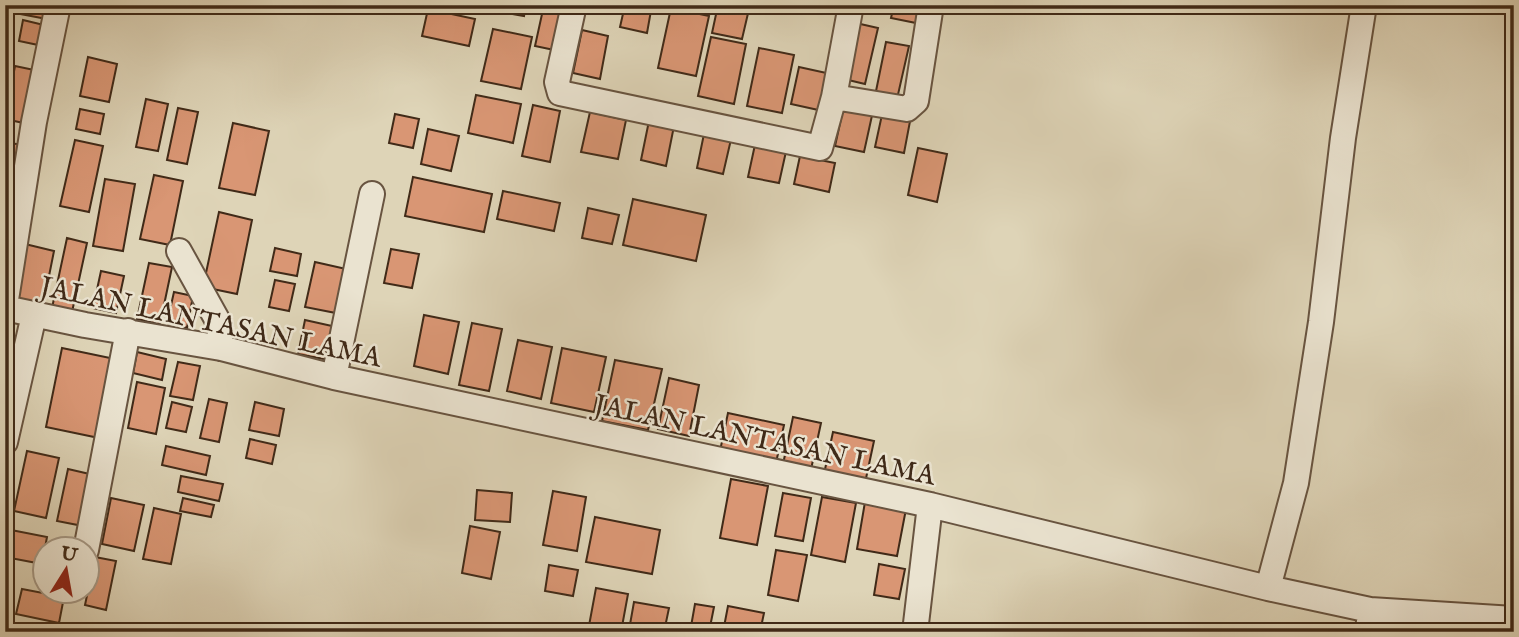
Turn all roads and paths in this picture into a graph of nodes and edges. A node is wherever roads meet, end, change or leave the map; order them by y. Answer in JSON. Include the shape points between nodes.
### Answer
{"nodes":[{"id":1,"x":58,"y":5,"type":"edge"},
{"id":2,"x":574,"y":5,"type":"edge"},
{"id":3,"x":851,"y":5,"type":"edge"},
{"id":4,"x":931,"y":5,"type":"edge"},
{"id":5,"x":1364,"y":5,"type":"edge"},
{"id":6,"x":834,"y":97,"type":"junction"},
{"id":7,"x":372,"y":194,"type":"dead end"},
{"id":8,"x":179,"y":251,"type":"dead end"},
{"id":9,"x":5,"y":307,"type":"edge"},
{"id":10,"x":34,"y":315,"type":"junction"},
{"id":11,"x":128,"y":331,"type":"junction"},
{"id":12,"x":220,"y":348,"type":"junction"},
{"id":13,"x":334,"y":377,"type":"junction"},
{"id":14,"x":5,"y":442,"type":"edge"},
{"id":15,"x":930,"y":505,"type":"junction"},
{"id":16,"x":89,"y":536,"type":"edge"},
{"id":17,"x":1268,"y":588,"type":"junction"},
{"id":18,"x":1514,"y":619,"type":"edge"},
{"id":19,"x":1369,"y":621,"type":"edge"},
{"id":20,"x":915,"y":632,"type":"edge"}],
"edges":[{"from":1,"to":9,"type":"street"},
{"from":2,"to":6,"type":"street","via":[[557,82],[561,93],[820,148]]},
{"from":3,"to":6,"type":"street"},
{"from":4,"to":6,"type":"street","via":[[916,101],[907,109]]},
{"from":5,"to":17,"type":"street","via":[[1296,483]]},
{"from":7,"to":13,"type":"street"},
{"from":8,"to":12,"type":"street","via":[[219,323]]},
{"from":9,"to":10,"type":"street","name":"JALAN LANTASAN LAMA"},
{"from":10,"to":11,"type":"street","name":"JALAN LANTASAN LAMA"},
{"from":10,"to":14,"type":"street"},
{"from":11,"to":12,"type":"street","name":"JALAN LANTASAN LAMA"},
{"from":11,"to":16,"type":"street"},
{"from":12,"to":13,"type":"street","name":"JALAN LANTASAN LAMA"},
{"from":13,"to":15,"type":"street","name":"JALAN LANTASAN LAMA"},
{"from":15,"to":17,"type":"street","name":"JALAN LANTASAN LAMA"},
{"from":15,"to":20,"type":"street"},
{"from":17,"to":19,"type":"street","name":"JALAN LANTASAN LAMA"},
{"from":18,"to":19,"type":"street","name":"JALAN LANTASAN LAMA"}]}
